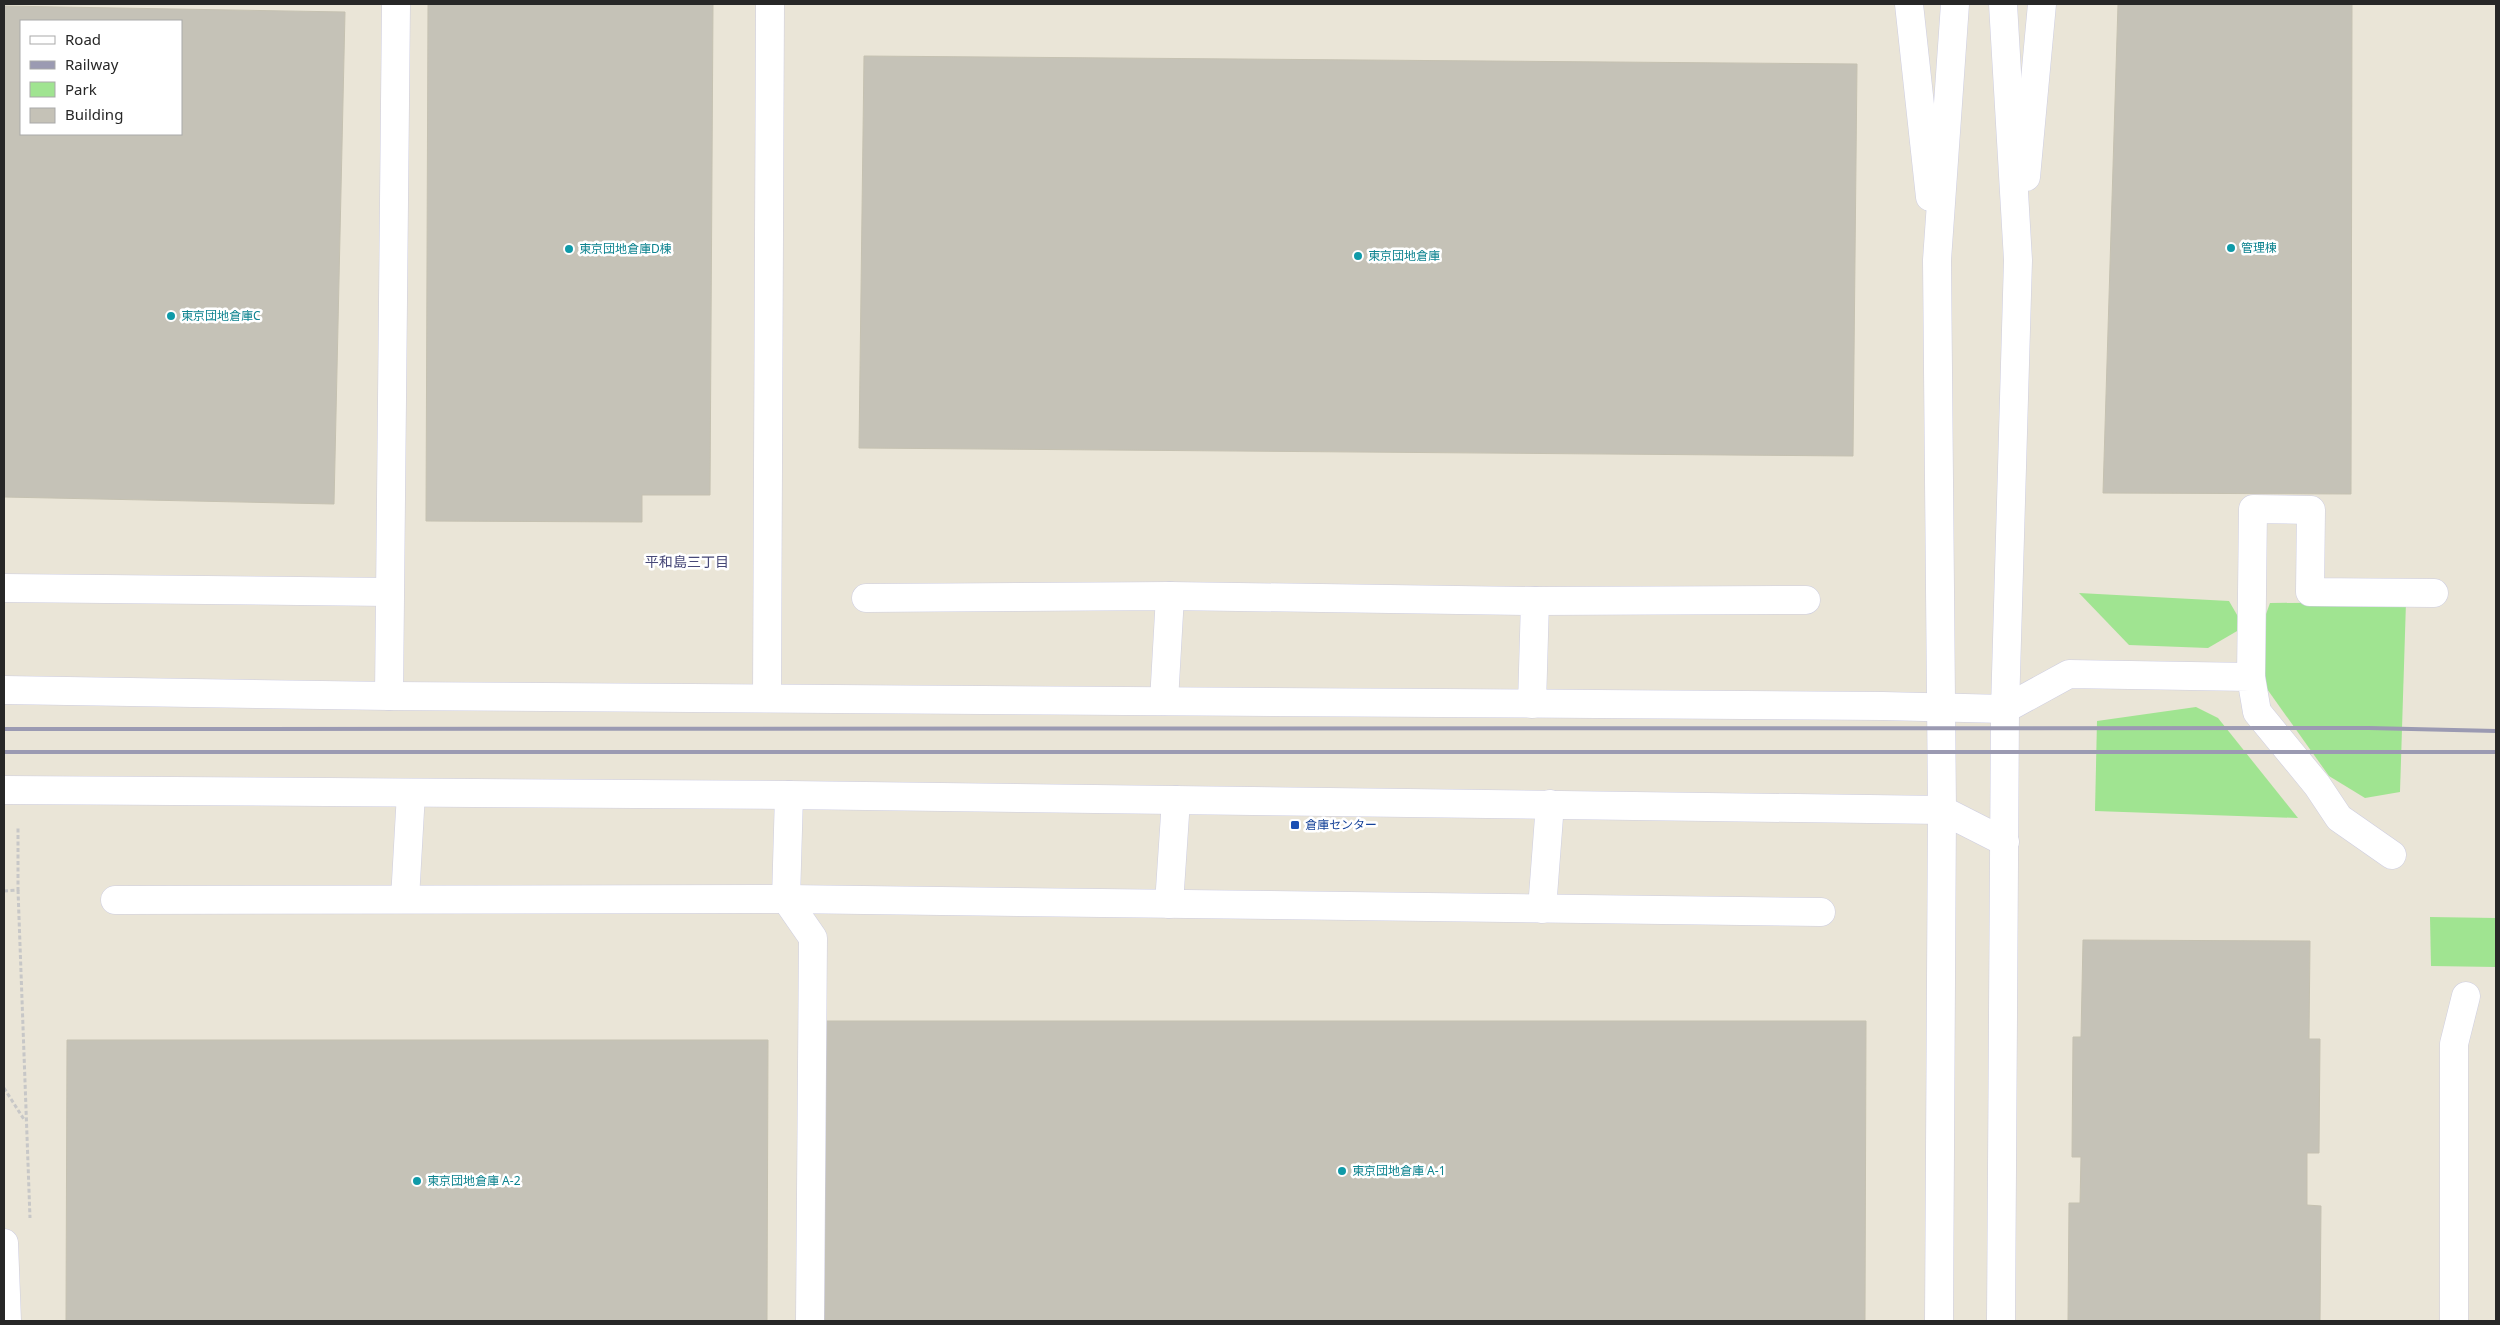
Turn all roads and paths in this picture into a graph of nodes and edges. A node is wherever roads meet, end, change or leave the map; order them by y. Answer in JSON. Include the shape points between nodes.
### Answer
{"nodes":[{"id":1,"x":396,"y":4,"type":"edge"},
{"id":2,"x":770,"y":4,"type":"edge"},
{"id":3,"x":1909,"y":4,"type":"edge"},
{"id":4,"x":1955,"y":4,"type":"edge"},
{"id":5,"x":2003,"y":4,"type":"edge"},
{"id":6,"x":2042,"y":4,"type":"edge"},
{"id":7,"x":1937,"y":260,"type":"junction"},
{"id":8,"x":2018,"y":260,"type":"junction"},
{"id":9,"x":4,"y":588,"type":"edge"},
{"id":10,"x":389,"y":592,"type":"junction"},
{"id":11,"x":2434,"y":594,"type":"dead end"},
{"id":12,"x":1170,"y":596,"type":"junction"},
{"id":13,"x":866,"y":598,"type":"dead end"},
{"id":14,"x":1806,"y":600,"type":"dead end"},
{"id":15,"x":1535,"y":601,"type":"junction"},
{"id":16,"x":2251,"y":677,"type":"junction"},
{"id":17,"x":4,"y":690,"type":"edge"},
{"id":18,"x":389,"y":696,"type":"junction"},
{"id":19,"x":767,"y":698,"type":"junction"},
{"id":20,"x":1164,"y":701,"type":"junction"},
{"id":21,"x":1532,"y":704,"type":"junction"},
{"id":22,"x":1942,"y":706,"type":"junction"},
{"id":23,"x":2005,"y":709,"type":"junction"},
{"id":24,"x":4,"y":790,"type":"edge"},
{"id":25,"x":411,"y":793,"type":"junction"},
{"id":26,"x":789,"y":795,"type":"junction"},
{"id":27,"x":1176,"y":800,"type":"junction"},
{"id":28,"x":1550,"y":804,"type":"junction"},
{"id":29,"x":1942,"y":810,"type":"junction"},
{"id":30,"x":18,"y":823,"type":"dead end"},
{"id":31,"x":2005,"y":842,"type":"junction"},
{"id":32,"x":2392,"y":854,"type":"dead end"},
{"id":33,"x":18,"y":890,"type":"junction"},
{"id":34,"x":4,"y":891,"type":"edge"},
{"id":35,"x":405,"y":899,"type":"junction"},
{"id":36,"x":786,"y":899,"type":"junction"},
{"id":37,"x":115,"y":900,"type":"dead end"},
{"id":38,"x":1169,"y":904,"type":"junction"},
{"id":39,"x":1542,"y":909,"type":"junction"},
{"id":40,"x":1821,"y":912,"type":"dead end"},
{"id":41,"x":2466,"y":996,"type":"dead end"},
{"id":42,"x":4,"y":1088,"type":"edge"},
{"id":43,"x":26,"y":1123,"type":"junction"},
{"id":44,"x":30,"y":1222,"type":"dead end"},
{"id":45,"x":4,"y":1243,"type":"edge"},
{"id":46,"x":7,"y":1321,"type":"edge"},
{"id":47,"x":810,"y":1321,"type":"edge"},
{"id":48,"x":1939,"y":1321,"type":"edge"},
{"id":49,"x":2001,"y":1321,"type":"edge"},
{"id":50,"x":2454,"y":1321,"type":"edge"}],
"edges":[{"from":1,"to":10,"type":"street"},
{"from":2,"to":19,"type":"street"},
{"from":3,"to":7,"type":"street"},
{"from":4,"to":7,"type":"street"},
{"from":5,"to":8,"type":"street"},
{"from":6,"to":8,"type":"street"},
{"from":7,"to":22,"type":"street"},
{"from":8,"to":23,"type":"street"},
{"from":9,"to":10,"type":"street"},
{"from":10,"to":18,"type":"street"},
{"from":11,"to":16,"type":"street","via":[[2310,592],[2311,510],[2253,509]]},
{"from":12,"to":13,"type":"street"},
{"from":12,"to":15,"type":"street"},
{"from":12,"to":20,"type":"street"},
{"from":14,"to":15,"type":"street"},
{"from":15,"to":21,"type":"street"},
{"from":16,"to":23,"type":"street","via":[[2070,674]]},
{"from":16,"to":32,"type":"street","via":[[2257,712],[2317,785],[2339,818]]},
{"from":17,"to":18,"type":"street"},
{"from":18,"to":19,"type":"street"},
{"from":19,"to":20,"type":"street"},
{"from":20,"to":21,"type":"street"},
{"from":21,"to":22,"type":"street"},
{"from":22,"to":23,"type":"street"},
{"from":22,"to":29,"type":"street"},
{"from":23,"to":31,"type":"street"},
{"from":24,"to":25,"type":"street"},
{"from":25,"to":26,"type":"street"},
{"from":25,"to":35,"type":"street"},
{"from":26,"to":27,"type":"street"},
{"from":26,"to":36,"type":"street"},
{"from":27,"to":28,"type":"street"},
{"from":27,"to":38,"type":"street"},
{"from":28,"to":29,"type":"street"},
{"from":28,"to":39,"type":"street"},
{"from":29,"to":31,"type":"street"},
{"from":29,"to":48,"type":"street"},
{"from":30,"to":33,"type":"path"},
{"from":31,"to":49,"type":"street"},
{"from":33,"to":34,"type":"path"},
{"from":33,"to":43,"type":"path"},
{"from":35,"to":36,"type":"street"},
{"from":35,"to":37,"type":"street"},
{"from":36,"to":38,"type":"street"},
{"from":36,"to":47,"type":"street","via":[[813,938]]},
{"from":38,"to":39,"type":"street"},
{"from":39,"to":40,"type":"street"},
{"from":41,"to":50,"type":"street","via":[[2454,1044]]},
{"from":42,"to":43,"type":"path"},
{"from":43,"to":44,"type":"path"},
{"from":45,"to":46,"type":"street"}]}
